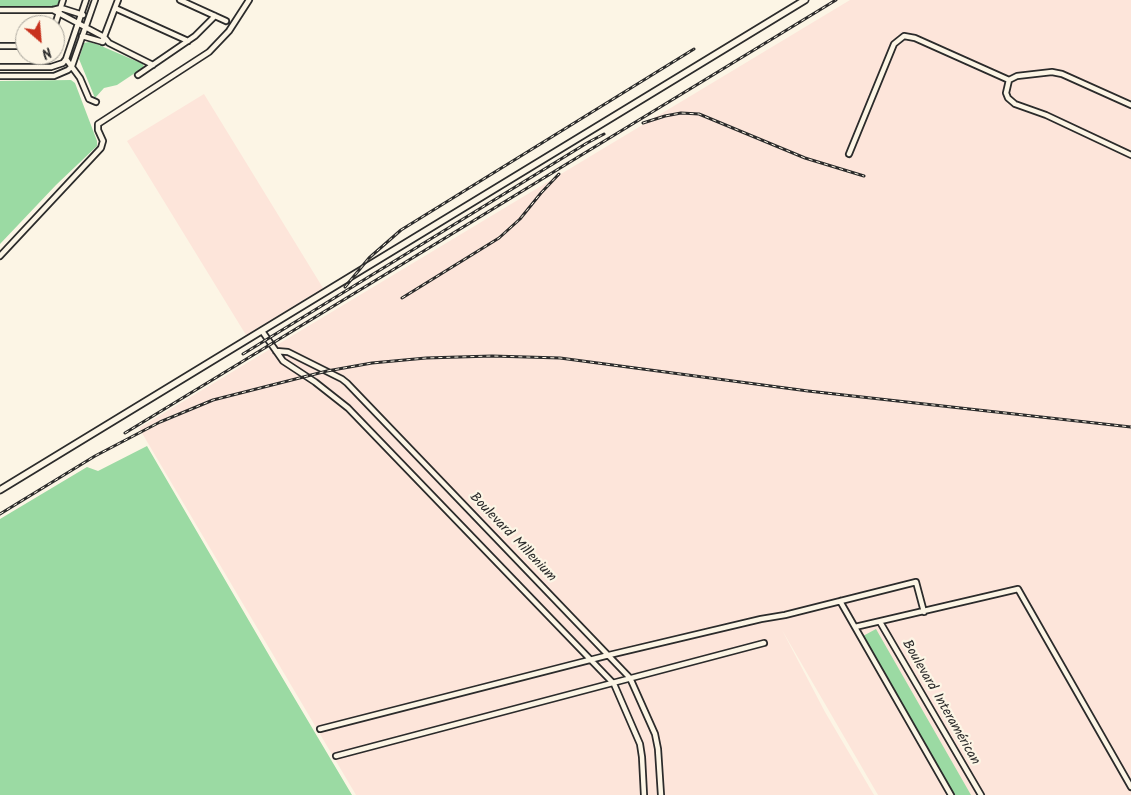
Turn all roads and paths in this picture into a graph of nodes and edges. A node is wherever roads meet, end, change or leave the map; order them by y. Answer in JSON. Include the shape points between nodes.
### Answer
{"nodes":[{"id":1,"x":63,"y":0,"type":"edge"},
{"id":2,"x":86,"y":0,"type":"edge"},
{"id":3,"x":95,"y":0,"type":"edge"},
{"id":4,"x":118,"y":0,"type":"edge"},
{"id":5,"x":180,"y":0,"type":"edge"},
{"id":6,"x":249,"y":0,"type":"edge"},
{"id":7,"x":805,"y":0,"type":"edge"},
{"id":8,"x":116,"y":8,"type":"junction"},
{"id":9,"x":0,"y":10,"type":"edge"},
{"id":10,"x":60,"y":11,"type":"junction"},
{"id":11,"x":81,"y":14,"type":"junction"},
{"id":12,"x":59,"y":15,"type":"edge"},
{"id":13,"x":215,"y":16,"type":"junction"},
{"id":14,"x":89,"y":17,"type":"junction"},
{"id":15,"x":226,"y":21,"type":"dead end"},
{"id":16,"x":78,"y":23,"type":"junction"},
{"id":17,"x":85,"y":27,"type":"junction"},
{"id":18,"x":82,"y":36,"type":"junction"},
{"id":19,"x":104,"y":37,"type":"junction"},
{"id":20,"x":188,"y":41,"type":"junction"},
{"id":21,"x":102,"y":42,"type":"junction"},
{"id":22,"x":109,"y":43,"type":"junction"},
{"id":23,"x":0,"y":46,"type":"edge"},
{"id":24,"x":15,"y":46,"type":"edge"},
{"id":25,"x":66,"y":59,"type":"junction"},
{"id":26,"x":153,"y":65,"type":"junction"},
{"id":27,"x":72,"y":66,"type":"junction"},
{"id":28,"x":0,"y":67,"type":"edge"},
{"id":29,"x":138,"y":75,"type":"dead end"},
{"id":30,"x":0,"y":76,"type":"edge"},
{"id":31,"x":1008,"y":83,"type":"junction"},
{"id":32,"x":96,"y":102,"type":"dead end"},
{"id":33,"x":1131,"y":105,"type":"edge"},
{"id":34,"x":849,"y":154,"type":"dead end"},
{"id":35,"x":1131,"y":155,"type":"edge"},
{"id":36,"x":0,"y":256,"type":"edge"},
{"id":37,"x":262,"y":331,"type":"junction"},
{"id":38,"x":276,"y":351,"type":"junction"},
{"id":39,"x":0,"y":490,"type":"edge"},
{"id":40,"x":840,"y":601,"type":"junction"},
{"id":41,"x":924,"y":612,"type":"junction"},
{"id":42,"x":880,"y":622,"type":"junction"},
{"id":43,"x":855,"y":627,"type":"junction"},
{"id":44,"x":764,"y":643,"type":"dead end"},
{"id":45,"x":609,"y":655,"type":"junction"},
{"id":46,"x":592,"y":660,"type":"junction"},
{"id":47,"x":630,"y":678,"type":"junction"},
{"id":48,"x":614,"y":684,"type":"junction"},
{"id":49,"x":320,"y":729,"type":"dead end"},
{"id":50,"x":336,"y":756,"type":"dead end"},
{"id":51,"x":1131,"y":787,"type":"edge"},
{"id":52,"x":644,"y":795,"type":"edge"},
{"id":53,"x":661,"y":795,"type":"edge"},
{"id":54,"x":951,"y":795,"type":"edge"},
{"id":55,"x":981,"y":795,"type":"edge"}],
"edges":[{"from":1,"to":10,"type":"street"},
{"from":2,"to":11,"type":"street"},
{"from":3,"to":14,"type":"street"},
{"from":4,"to":8,"type":"street"},
{"from":5,"to":13,"type":"street"},
{"from":6,"to":36,"type":"street","via":[[209,52],[98,124],[103,141],[101,148]]},
{"from":7,"to":37,"type":"street"},
{"from":8,"to":19,"type":"street"},
{"from":8,"to":20,"type":"street"},
{"from":9,"to":10,"type":"street"},
{"from":10,"to":11,"type":"street"},
{"from":10,"to":12,"type":"street"},
{"from":10,"to":16,"type":"street"},
{"from":11,"to":14,"type":"street"},
{"from":11,"to":16,"type":"street"},
{"from":13,"to":15,"type":"street"},
{"from":13,"to":20,"type":"street"},
{"from":14,"to":17,"type":"street"},
{"from":16,"to":17,"type":"street"},
{"from":16,"to":25,"type":"street"},
{"from":17,"to":18,"type":"street"},
{"from":17,"to":19,"type":"street"},
{"from":18,"to":21,"type":"street"},
{"from":18,"to":27,"type":"street"},
{"from":19,"to":21,"type":"street"},
{"from":19,"to":22,"type":"street"},
{"from":20,"to":26,"type":"street"},
{"from":21,"to":22,"type":"street"},
{"from":22,"to":26,"type":"street"},
{"from":23,"to":24,"type":"street"},
{"from":25,"to":27,"type":"street"},
{"from":25,"to":28,"type":"street","via":[[51,67]]},
{"from":26,"to":29,"type":"street"},
{"from":27,"to":30,"type":"street","via":[[54,76]]},
{"from":27,"to":32,"type":"street","via":[[89,99]]},
{"from":31,"to":33,"type":"street","via":[[1016,76],[1062,74]]},
{"from":31,"to":34,"type":"street","via":[[904,36],[894,44]]},
{"from":31,"to":35,"type":"street","via":[[1006,93],[1015,104]]},
{"from":37,"to":38,"type":"street","name":"Boulevard Millenium"},
{"from":37,"to":39,"type":"street"},
{"from":38,"to":45,"type":"street","name":"Boulevard Millenium","via":[[288,352],[344,380]]},
{"from":38,"to":46,"type":"street","name":"Boulevard Millenium","via":[[285,363],[348,408]]},
{"from":40,"to":41,"type":"street","via":[[916,582]]},
{"from":40,"to":43,"type":"street"},
{"from":40,"to":45,"type":"street"},
{"from":41,"to":42,"type":"street"},
{"from":41,"to":51,"type":"street","via":[[1018,589]]},
{"from":42,"to":43,"type":"street"},
{"from":42,"to":55,"type":"street","name":"Boulevard Interamérican"},
{"from":43,"to":54,"type":"street"},
{"from":44,"to":47,"type":"street"},
{"from":45,"to":46,"type":"street"},
{"from":45,"to":47,"type":"street","name":"Boulevard Millenium"},
{"from":46,"to":48,"type":"street","name":"Boulevard Millenium"},
{"from":46,"to":49,"type":"street"},
{"from":47,"to":48,"type":"street"},
{"from":47,"to":53,"type":"street","name":"Boulevard Millenium","via":[[655,734]]},
{"from":48,"to":50,"type":"street"},
{"from":48,"to":52,"type":"street","name":"Boulevard Millenium","via":[[640,744]]}]}
